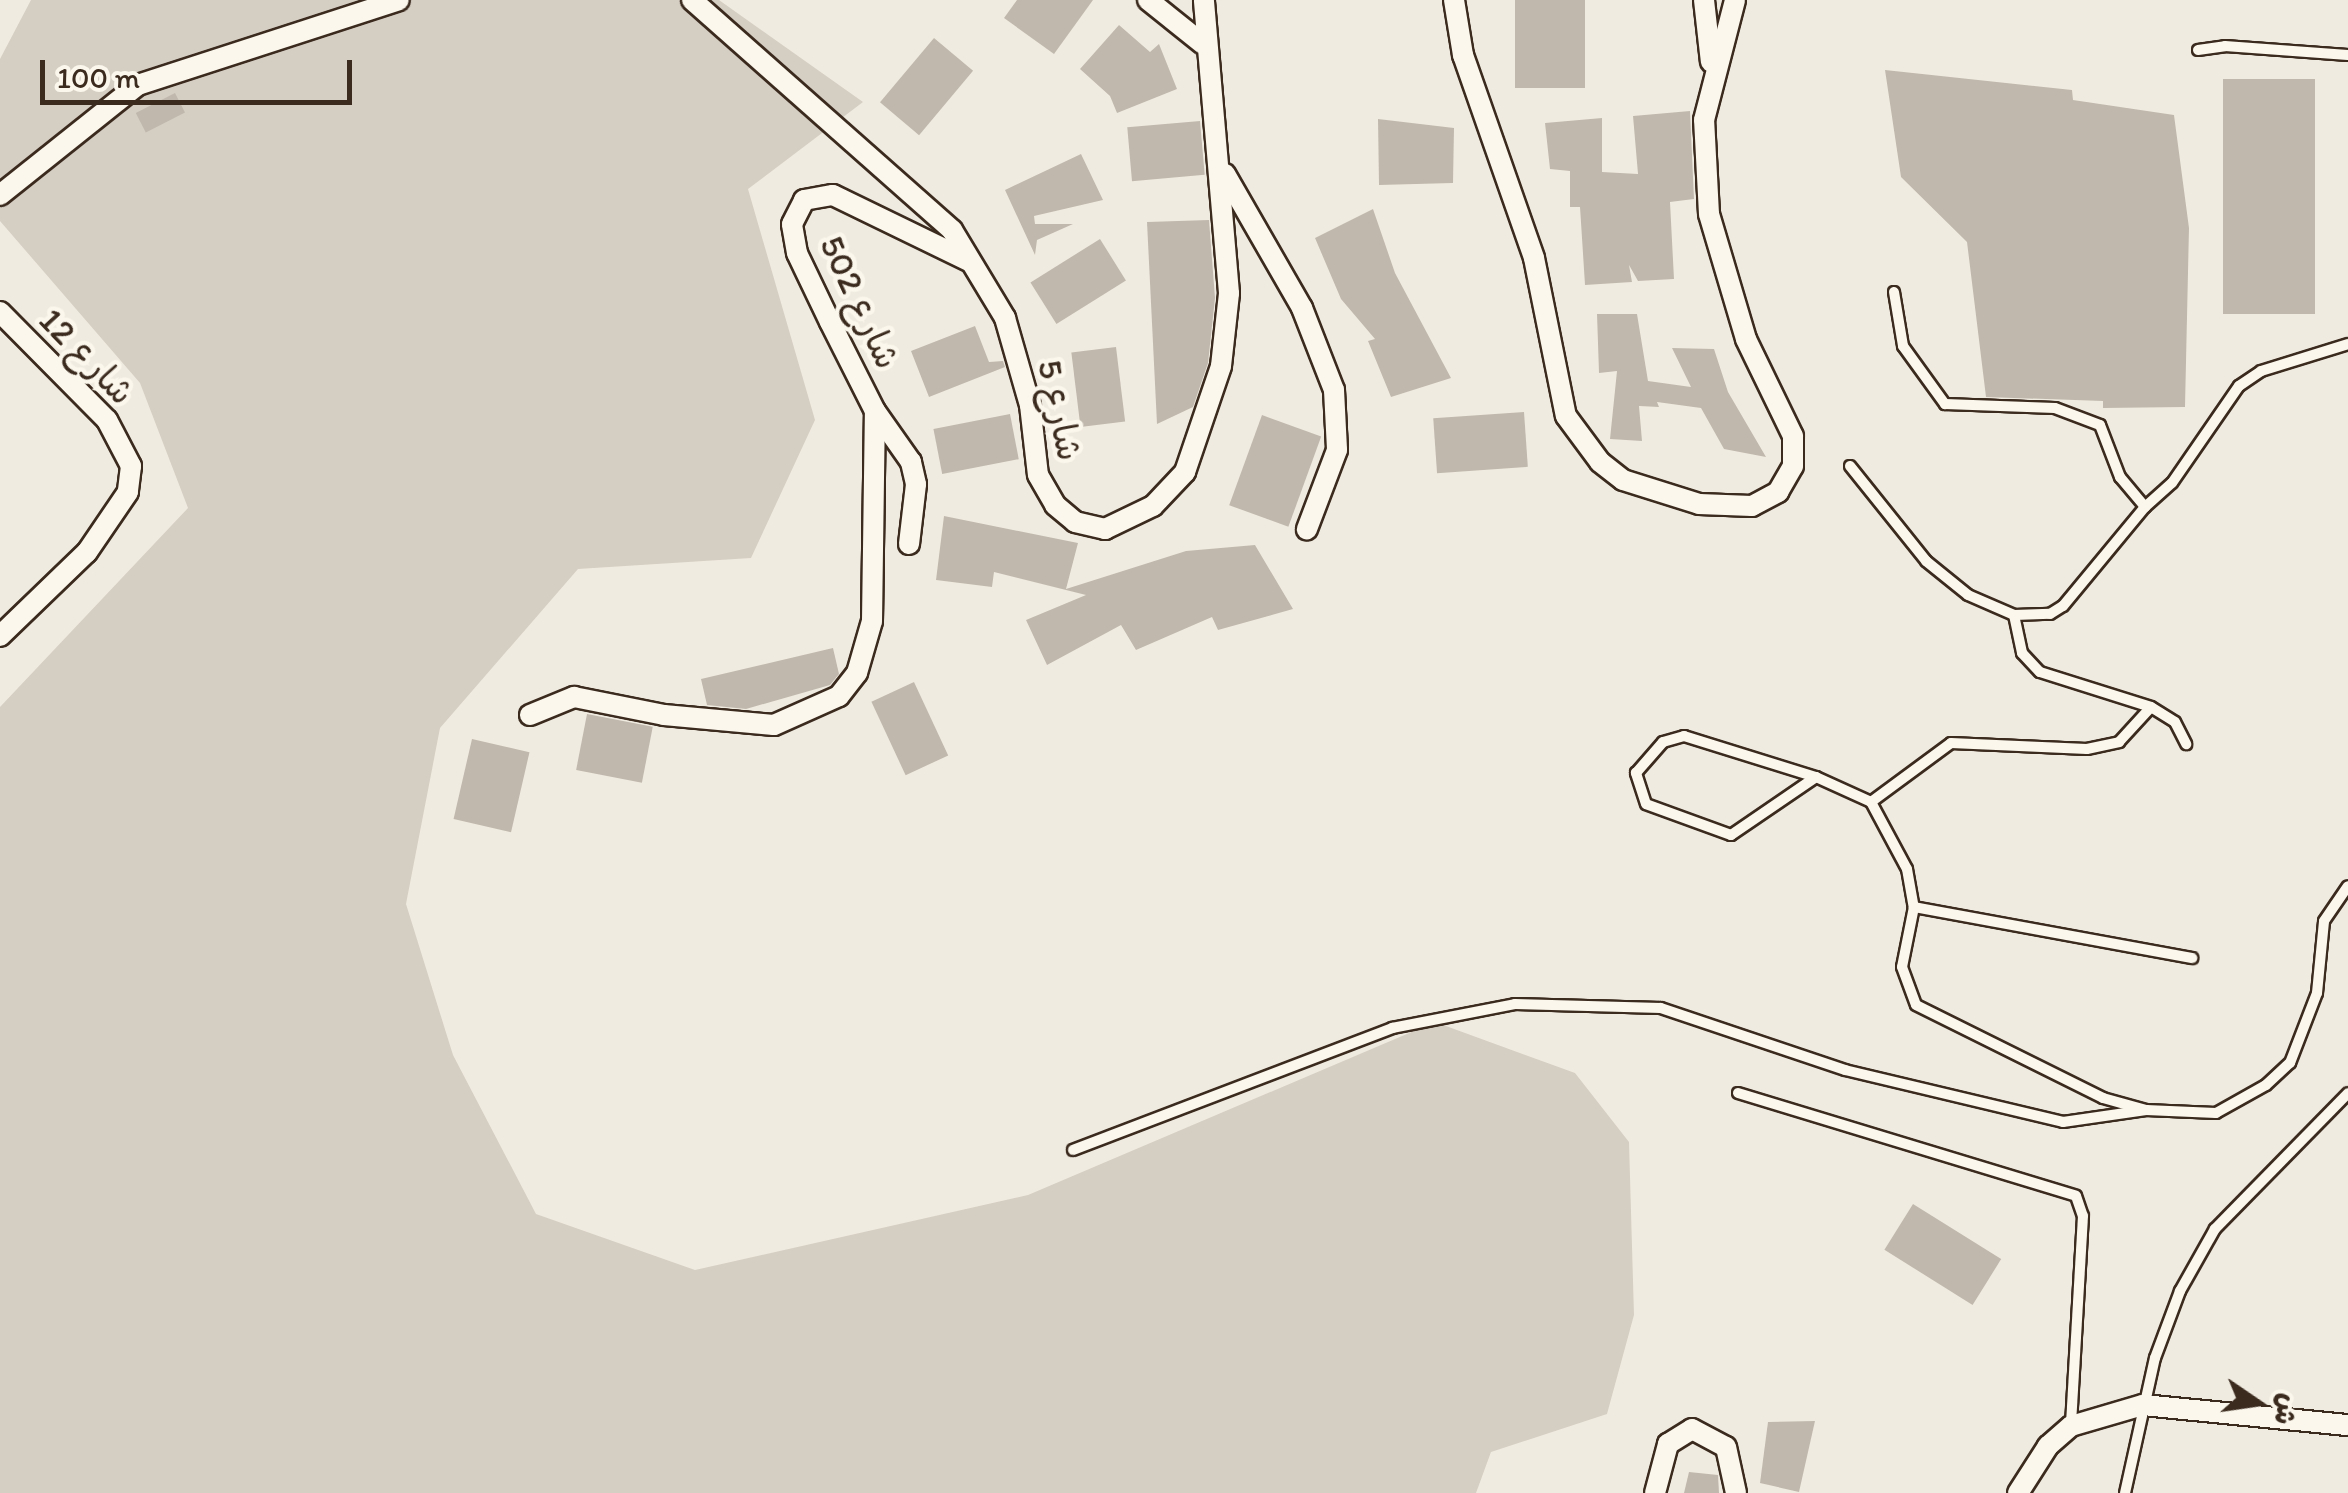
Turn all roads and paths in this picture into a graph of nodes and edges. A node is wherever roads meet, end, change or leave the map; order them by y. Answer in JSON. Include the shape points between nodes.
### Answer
{"nodes":[{"id":1,"x":398,"y":0,"type":"edge"},
{"id":2,"x":692,"y":0,"type":"edge"},
{"id":3,"x":1148,"y":0,"type":"edge"},
{"id":4,"x":1204,"y":0,"type":"edge"},
{"id":5,"x":1454,"y":0,"type":"edge"},
{"id":6,"x":1704,"y":0,"type":"edge"},
{"id":7,"x":1735,"y":0,"type":"edge"},
{"id":8,"x":1204,"y":44,"type":"junction"},
{"id":9,"x":2198,"y":50,"type":"dead end"},
{"id":10,"x":2348,"y":54,"type":"edge"},
{"id":11,"x":1712,"y":74,"type":"junction"},
{"id":12,"x":1221,"y":168,"type":"junction"},
{"id":13,"x":0,"y":196,"type":"edge"},
{"id":14,"x":970,"y":262,"type":"junction"},
{"id":15,"x":1894,"y":292,"type":"dead end"},
{"id":16,"x":0,"y":312,"type":"edge"},
{"id":17,"x":2348,"y":344,"type":"edge"},
{"id":18,"x":875,"y":411,"type":"junction"},
{"id":19,"x":1850,"y":466,"type":"dead end"},
{"id":20,"x":2144,"y":507,"type":"junction"},
{"id":21,"x":1308,"y":529,"type":"dead end"},
{"id":22,"x":909,"y":544,"type":"dead end"},
{"id":23,"x":2014,"y":615,"type":"junction"},
{"id":24,"x":0,"y":636,"type":"edge"},
{"id":25,"x":2150,"y":707,"type":"junction"},
{"id":26,"x":530,"y":715,"type":"dead end"},
{"id":27,"x":2186,"y":744,"type":"dead end"},
{"id":28,"x":1816,"y":777,"type":"junction"},
{"id":29,"x":1871,"y":802,"type":"junction"},
{"id":30,"x":2348,"y":886,"type":"edge"},
{"id":31,"x":1914,"y":907,"type":"junction"},
{"id":32,"x":2192,"y":958,"type":"dead end"},
{"id":33,"x":2348,"y":1092,"type":"edge"},
{"id":34,"x":1738,"y":1093,"type":"dead end"},
{"id":35,"x":2146,"y":1110,"type":"junction"},
{"id":36,"x":1073,"y":1150,"type":"dead end"},
{"id":37,"x":2143,"y":1405,"type":"junction"},
{"id":38,"x":2071,"y":1426,"type":"junction"},
{"id":39,"x":2348,"y":1426,"type":"edge"},
{"id":40,"x":1655,"y":1493,"type":"edge"},
{"id":41,"x":1736,"y":1493,"type":"edge"},
{"id":42,"x":2018,"y":1493,"type":"edge"},
{"id":43,"x":2125,"y":1493,"type":"edge"}],
"edges":[{"from":1,"to":13,"type":"street","via":[[354,20],[147,80]]},
{"from":2,"to":14,"type":"street","name":"شارع 5","via":[[764,69],[919,194]]},
{"from":3,"to":8,"type":"street"},
{"from":4,"to":8,"type":"street","name":"شارع 5"},
{"from":5,"to":11,"type":"street","via":[[1463,55],[1534,258],[1566,416],[1600,462],[1636,486],[1699,504],[1752,506],[1778,492],[1793,466],[1794,436],[1746,339],[1709,214],[1704,120]]},
{"from":6,"to":11,"type":"street"},
{"from":7,"to":11,"type":"street"},
{"from":8,"to":12,"type":"street","name":"شارع 5"},
{"from":9,"to":10,"type":"lane"},
{"from":12,"to":14,"type":"street","name":"شارع 5","via":[[1229,293],[1213,404],[1185,472],[1132,519],[1105,529],[1086,527],[1055,505],[1038,475],[1030,404],[1005,318]]},
{"from":12,"to":21,"type":"street","via":[[1302,308],[1334,390],[1337,450]]},
{"from":14,"to":18,"type":"street","name":"شارع 502","via":[[849,201],[820,193],[804,200],[792,224],[797,253]]},
{"from":15,"to":20,"type":"lane","via":[[1903,346],[1945,404],[2055,408],[2100,425],[2120,477]]},
{"from":16,"to":24,"type":"street","name":"شارع 12","via":[[107,420],[131,466],[128,492],[87,552]]},
{"from":17,"to":20,"type":"lane","via":[[2262,371],[2239,386],[2172,483]]},
{"from":18,"to":22,"type":"street","name":"شارع 502","via":[[911,462],[916,484]]},
{"from":18,"to":26,"type":"street","via":[[872,621],[857,673],[839,696],[774,725],[664,715],[574,697]]},
{"from":19,"to":23,"type":"lane","via":[[1926,562],[1968,595]]},
{"from":20,"to":23,"type":"lane","via":[[2063,606],[2050,614]]},
{"from":23,"to":25,"type":"lane","via":[[2022,654],[2040,672]]},
{"from":25,"to":27,"type":"lane","via":[[2176,722]]},
{"from":25,"to":29,"type":"lane","via":[[2118,742],[2087,749],[1950,744]]},
{"from":28,"to":28,"type":"lane","via":[[1684,736],[1663,742],[1636,773],[1646,804],[1731,835]]},
{"from":28,"to":29,"type":"lane"},
{"from":29,"to":31,"type":"lane","via":[[1907,869]]},
{"from":30,"to":35,"type":"lane","via":[[2324,921],[2316,993],[2290,1062],[2266,1085],[2216,1112]]},
{"from":31,"to":32,"type":"lane"},
{"from":31,"to":35,"type":"lane","via":[[1902,966],[1916,1005],[2103,1098]]},
{"from":33,"to":37,"type":"lane","via":[[2215,1229],[2180,1291]]},
{"from":34,"to":38,"type":"lane","via":[[2076,1196],[2083,1216]]},
{"from":35,"to":36,"type":"lane","via":[[2063,1122],[1846,1070],[1661,1008],[1515,1004],[1392,1028]]},
{"from":37,"to":38,"type":"street"},
{"from":37,"to":39,"type":"street"},
{"from":37,"to":43,"type":"lane"},
{"from":38,"to":42,"type":"street","via":[[2048,1446]]},
{"from":40,"to":41,"type":"street","via":[[1668,1444],[1692,1429],[1726,1447]]}]}
